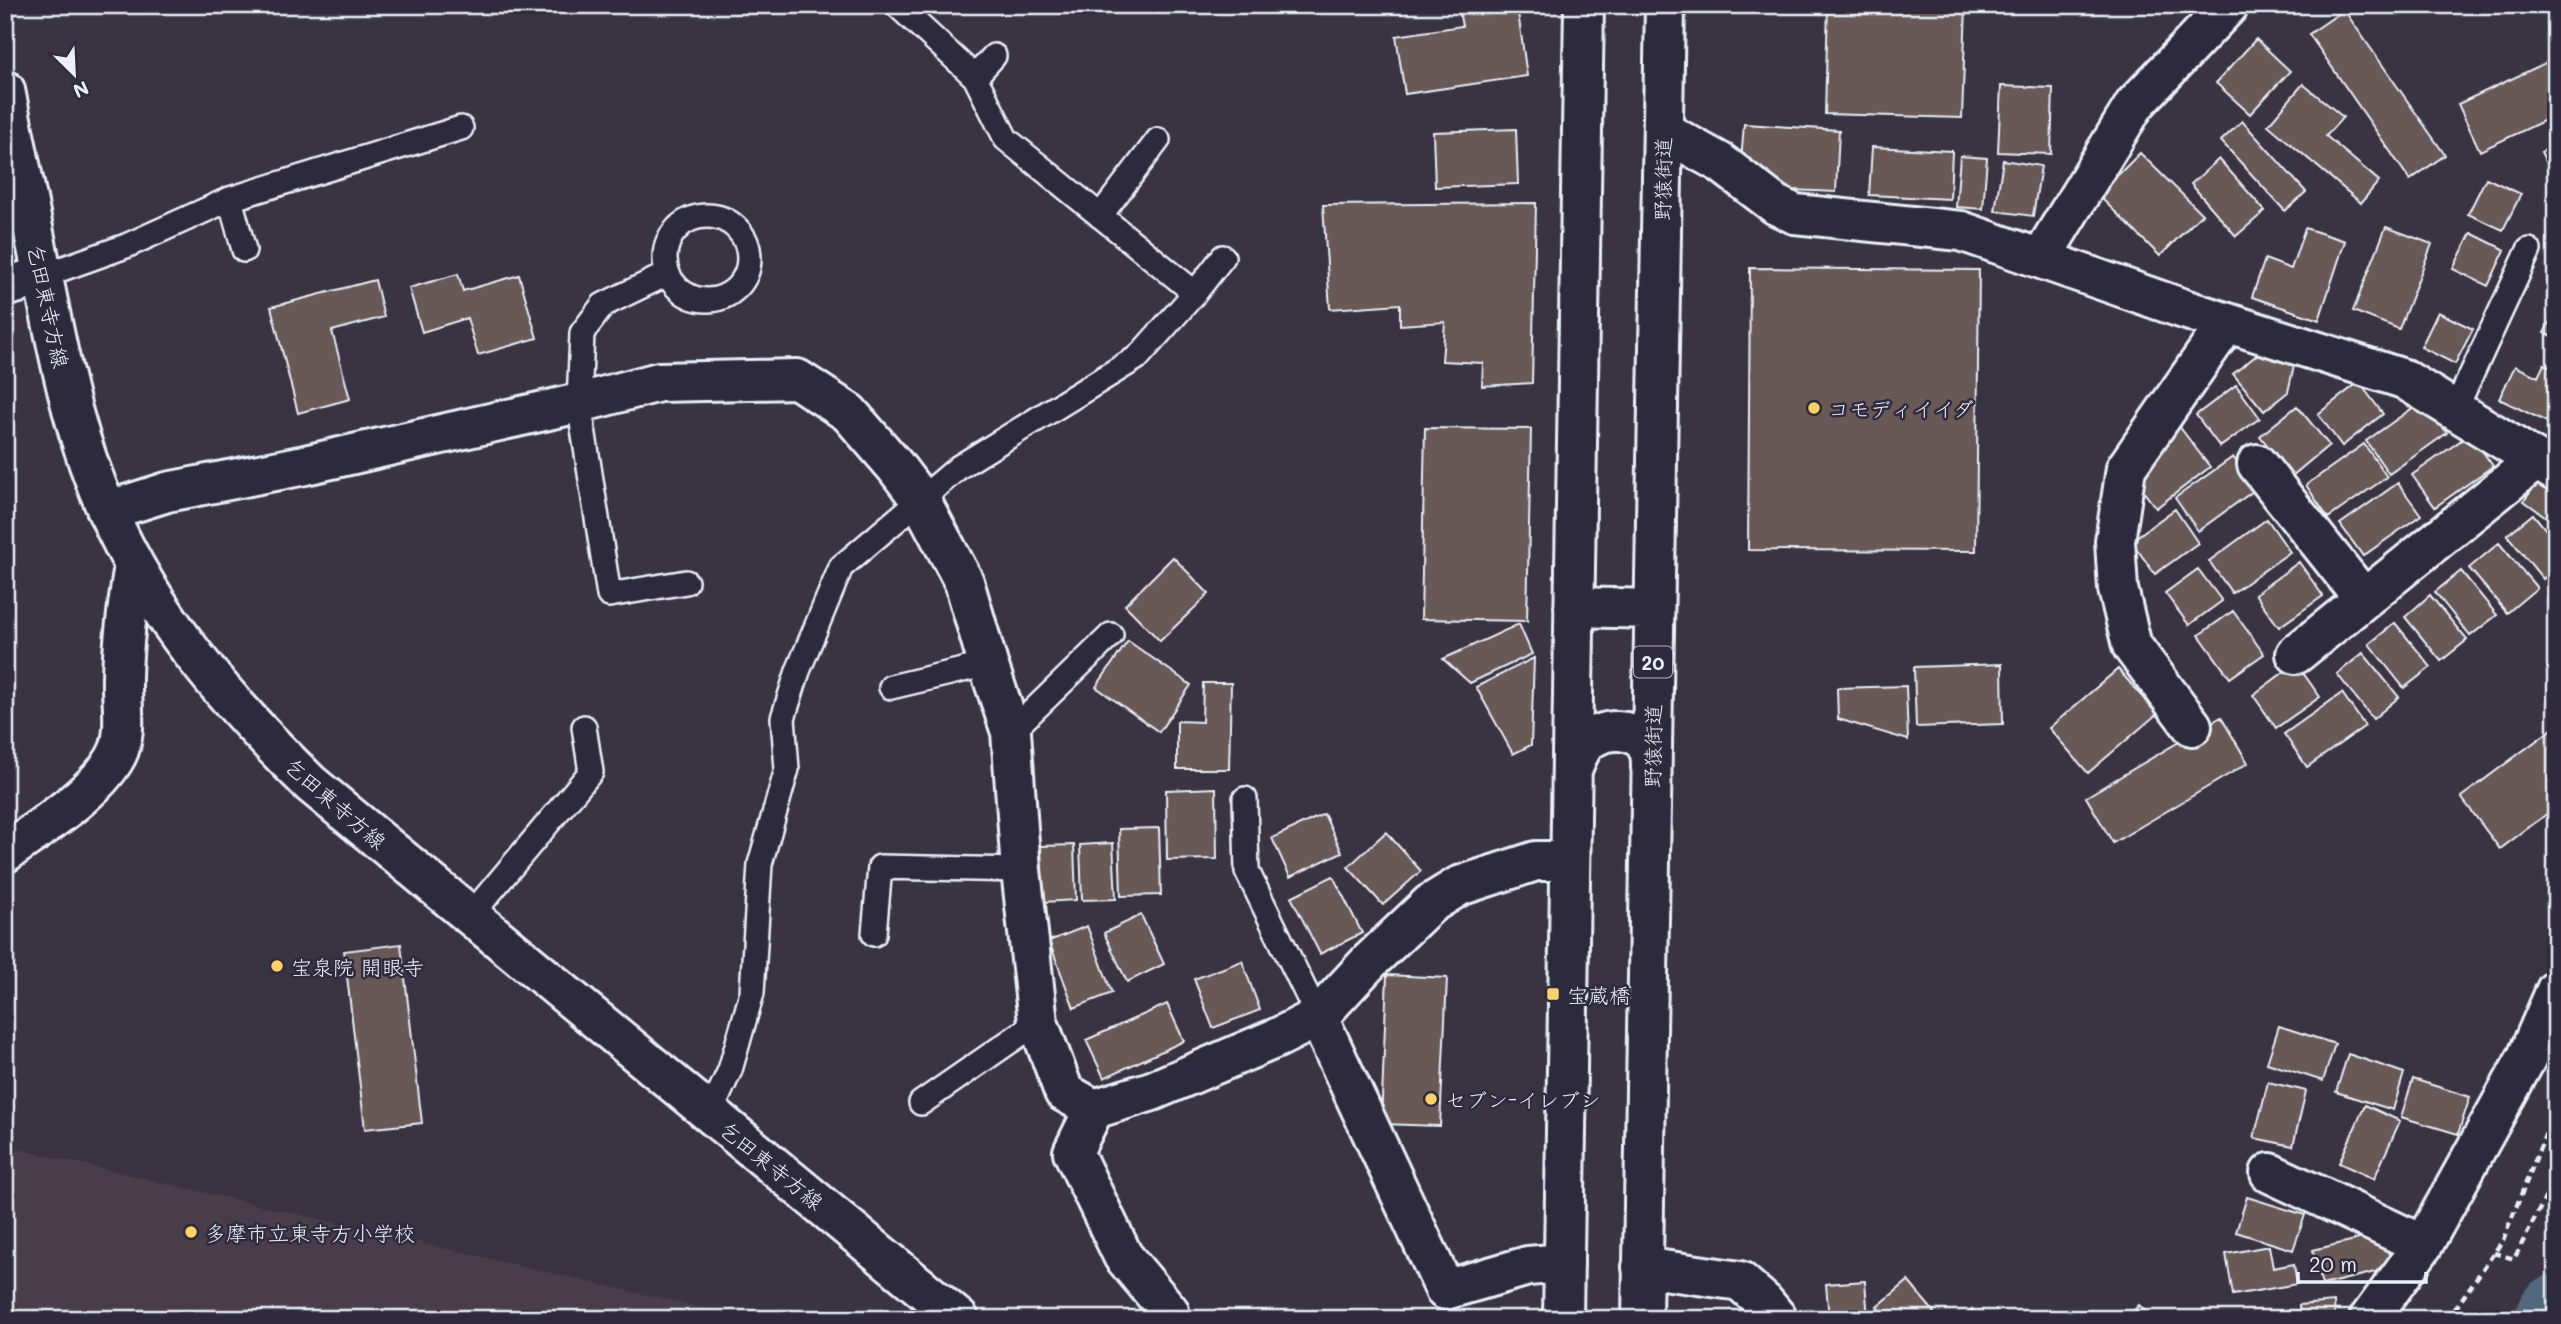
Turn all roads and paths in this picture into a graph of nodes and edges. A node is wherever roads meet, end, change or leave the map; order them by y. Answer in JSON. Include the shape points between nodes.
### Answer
{"nodes":[{"id":1,"x":897,"y":5,"type":"edge"},
{"id":2,"x":1584,"y":5,"type":"edge"},
{"id":3,"x":1665,"y":5,"type":"edge"},
{"id":4,"x":2230,"y":5,"type":"edge"},
{"id":5,"x":994,"y":56,"type":"dead end"},
{"id":6,"x":975,"y":77,"type":"junction"},
{"id":7,"x":5,"y":90,"type":"edge"},
{"id":8,"x":461,"y":128,"type":"dead end"},
{"id":9,"x":1663,"y":131,"type":"junction"},
{"id":10,"x":1158,"y":140,"type":"dead end"},
{"id":11,"x":230,"y":199,"type":"junction"},
{"id":12,"x":1100,"y":216,"type":"junction"},
{"id":13,"x":244,"y":250,"type":"dead end"},
{"id":14,"x":2529,"y":250,"type":"dead end"},
{"id":15,"x":1223,"y":257,"type":"dead end"},
{"id":16,"x":2041,"y":258,"type":"junction"},
{"id":17,"x":667,"y":274,"type":"dead end"},
{"id":18,"x":42,"y":276,"type":"junction"},
{"id":19,"x":5,"y":286,"type":"edge"},
{"id":20,"x":1195,"y":293,"type":"junction"},
{"id":21,"x":2227,"y":323,"type":"junction"},
{"id":22,"x":579,"y":403,"type":"junction"},
{"id":23,"x":2455,"y":410,"type":"junction"},
{"id":24,"x":2257,"y":464,"type":"dead end"},
{"id":25,"x":2546,"y":466,"type":"edge"},
{"id":26,"x":920,"y":499,"type":"junction"},
{"id":27,"x":107,"y":510,"type":"junction"},
{"id":28,"x":134,"y":565,"type":"junction"},
{"id":29,"x":686,"y":582,"type":"dead end"},
{"id":30,"x":2364,"y":598,"type":"junction"},
{"id":31,"x":1574,"y":607,"type":"junction"},
{"id":32,"x":1654,"y":609,"type":"junction"},
{"id":33,"x":1111,"y":635,"type":"dead end"},
{"id":34,"x":2296,"y":654,"type":"dead end"},
{"id":35,"x":988,"y":664,"type":"junction"},
{"id":36,"x":891,"y":687,"type":"dead end"},
{"id":37,"x":2192,"y":726,"type":"dead end"},
{"id":38,"x":584,"y":727,"type":"dead end"},
{"id":39,"x":1011,"y":732,"type":"junction"},
{"id":40,"x":1651,"y":768,"type":"junction"},
{"id":41,"x":1572,"y":770,"type":"junction"},
{"id":42,"x":1245,"y":799,"type":"dead end"},
{"id":43,"x":5,"y":853,"type":"edge"},
{"id":44,"x":1570,"y":861,"type":"junction"},
{"id":45,"x":1021,"y":870,"type":"junction"},
{"id":46,"x":470,"y":916,"type":"junction"},
{"id":47,"x":874,"y":934,"type":"dead end"},
{"id":48,"x":2556,"y":990,"type":"edge"},
{"id":49,"x":1318,"y":1017,"type":"junction"},
{"id":50,"x":1038,"y":1022,"type":"junction"},
{"id":51,"x":921,"y":1103,"type":"dead end"},
{"id":52,"x":2556,"y":1108,"type":"edge"},
{"id":53,"x":1094,"y":1109,"type":"junction"},
{"id":54,"x":710,"y":1114,"type":"junction"},
{"id":55,"x":2270,"y":1173,"type":"dead end"},
{"id":56,"x":2556,"y":1177,"type":"edge"},
{"id":57,"x":2423,"y":1245,"type":"junction"},
{"id":58,"x":2494,"y":1253,"type":"junction"},
{"id":59,"x":1564,"y":1263,"type":"junction"},
{"id":60,"x":1643,"y":1267,"type":"junction"},
{"id":61,"x":1169,"y":1311,"type":"dead end"},
{"id":62,"x":959,"y":1319,"type":"edge"},
{"id":63,"x":1563,"y":1319,"type":"edge"},
{"id":64,"x":1642,"y":1319,"type":"edge"},
{"id":65,"x":1777,"y":1319,"type":"edge"},
{"id":66,"x":2369,"y":1319,"type":"edge"},
{"id":67,"x":2448,"y":1319,"type":"edge"}],
"edges":[{"from":1,"to":6,"type":"lane"},
{"from":2,"to":31,"type":"street"},
{"from":3,"to":9,"type":"street","name":"野猿街道","number":"20"},
{"from":4,"to":16,"type":"street","via":[[2135,104]]},
{"from":5,"to":6,"type":"lane"},
{"from":6,"to":12,"type":"lane","via":[[1006,139]]},
{"from":7,"to":18,"type":"street","name":"乞田東寺方線"},
{"from":8,"to":11,"type":"lane"},
{"from":9,"to":16,"type":"street","via":[[1721,163],[1795,214],[1962,231]]},
{"from":9,"to":32,"type":"street","name":"野猿街道","number":"20"},
{"from":10,"to":12,"type":"lane"},
{"from":11,"to":13,"type":"lane"},
{"from":11,"to":18,"type":"lane","via":[[126,246]]},
{"from":12,"to":20,"type":"lane"},
{"from":14,"to":23,"type":"lane"},
{"from":15,"to":20,"type":"lane"},
{"from":16,"to":21,"type":"street"},
{"from":17,"to":22,"type":"lane","via":[[603,304],[582,333]]},
{"from":18,"to":19,"type":"street"},
{"from":18,"to":27,"type":"street","name":"乞田東寺方線","via":[[65,386]]},
{"from":20,"to":26,"type":"lane","via":[[1138,357],[960,467]]},
{"from":21,"to":23,"type":"street","via":[[2404,379]]},
{"from":21,"to":37,"type":"street","via":[[2126,468],[2115,541],[2118,589],[2132,646]]},
{"from":22,"to":26,"type":"street","via":[[659,382],[797,379],[849,413]]},
{"from":22,"to":27,"type":"street","via":[[167,492]]},
{"from":22,"to":29,"type":"lane","via":[[609,595]]},
{"from":23,"to":25,"type":"street"},
{"from":24,"to":30,"type":"street"},
{"from":25,"to":30,"type":"street"},
{"from":26,"to":35,"type":"street","via":[[964,582]]},
{"from":26,"to":54,"type":"lane","via":[[841,567],[798,671],[783,718],[786,769],[760,864],[751,993],[730,1070]]},
{"from":27,"to":28,"type":"street","name":"乞田東寺方線"},
{"from":28,"to":43,"type":"street","via":[[125,623],[123,735],[118,753],[89,791]]},
{"from":28,"to":46,"type":"street","name":"乞田東寺方線","via":[[185,645],[266,740],[311,784]]},
{"from":30,"to":34,"type":"street"},
{"from":31,"to":32,"type":"street"},
{"from":31,"to":41,"type":"street"},
{"from":32,"to":40,"type":"street","name":"野猿街道","number":"20"},
{"from":33,"to":39,"type":"lane"},
{"from":35,"to":36,"type":"lane"},
{"from":35,"to":39,"type":"street"},
{"from":38,"to":46,"type":"lane","via":[[591,772]]},
{"from":39,"to":45,"type":"street"},
{"from":40,"to":41,"type":"street","via":[[1649,750],[1622,730],[1598,735],[1584,746]]},
{"from":40,"to":60,"type":"street","name":"野猿街道","number":"20"},
{"from":41,"to":44,"type":"street"},
{"from":42,"to":49,"type":"lane","via":[[1247,871]]},
{"from":44,"to":49,"type":"street","via":[[1536,861],[1459,886],[1430,904]]},
{"from":44,"to":59,"type":"street"},
{"from":45,"to":47,"type":"lane","via":[[880,867]]},
{"from":45,"to":50,"type":"street"},
{"from":46,"to":54,"type":"street","name":"乞田東寺方線"},
{"from":48,"to":57,"type":"street","via":[[2527,1057]]},
{"from":49,"to":53,"type":"street","via":[[1152,1091]]},
{"from":49,"to":59,"type":"street","via":[[1445,1290],[1528,1266]]},
{"from":50,"to":51,"type":"lane"},
{"from":50,"to":53,"type":"street","via":[[1064,1092]]},
{"from":52,"to":58,"type":"path"},
{"from":53,"to":61,"type":"street","via":[[1073,1152],[1123,1256]]},
{"from":54,"to":62,"type":"street","name":"乞田東寺方線"},
{"from":55,"to":57,"type":"street"},
{"from":56,"to":58,"type":"path","via":[[2514,1259]]},
{"from":57,"to":66,"type":"street"},
{"from":58,"to":67,"type":"path"},
{"from":59,"to":63,"type":"street"},
{"from":60,"to":64,"type":"street","name":"野猿街道","number":"20"},
{"from":60,"to":65,"type":"street","via":[[1740,1281]]}]}
